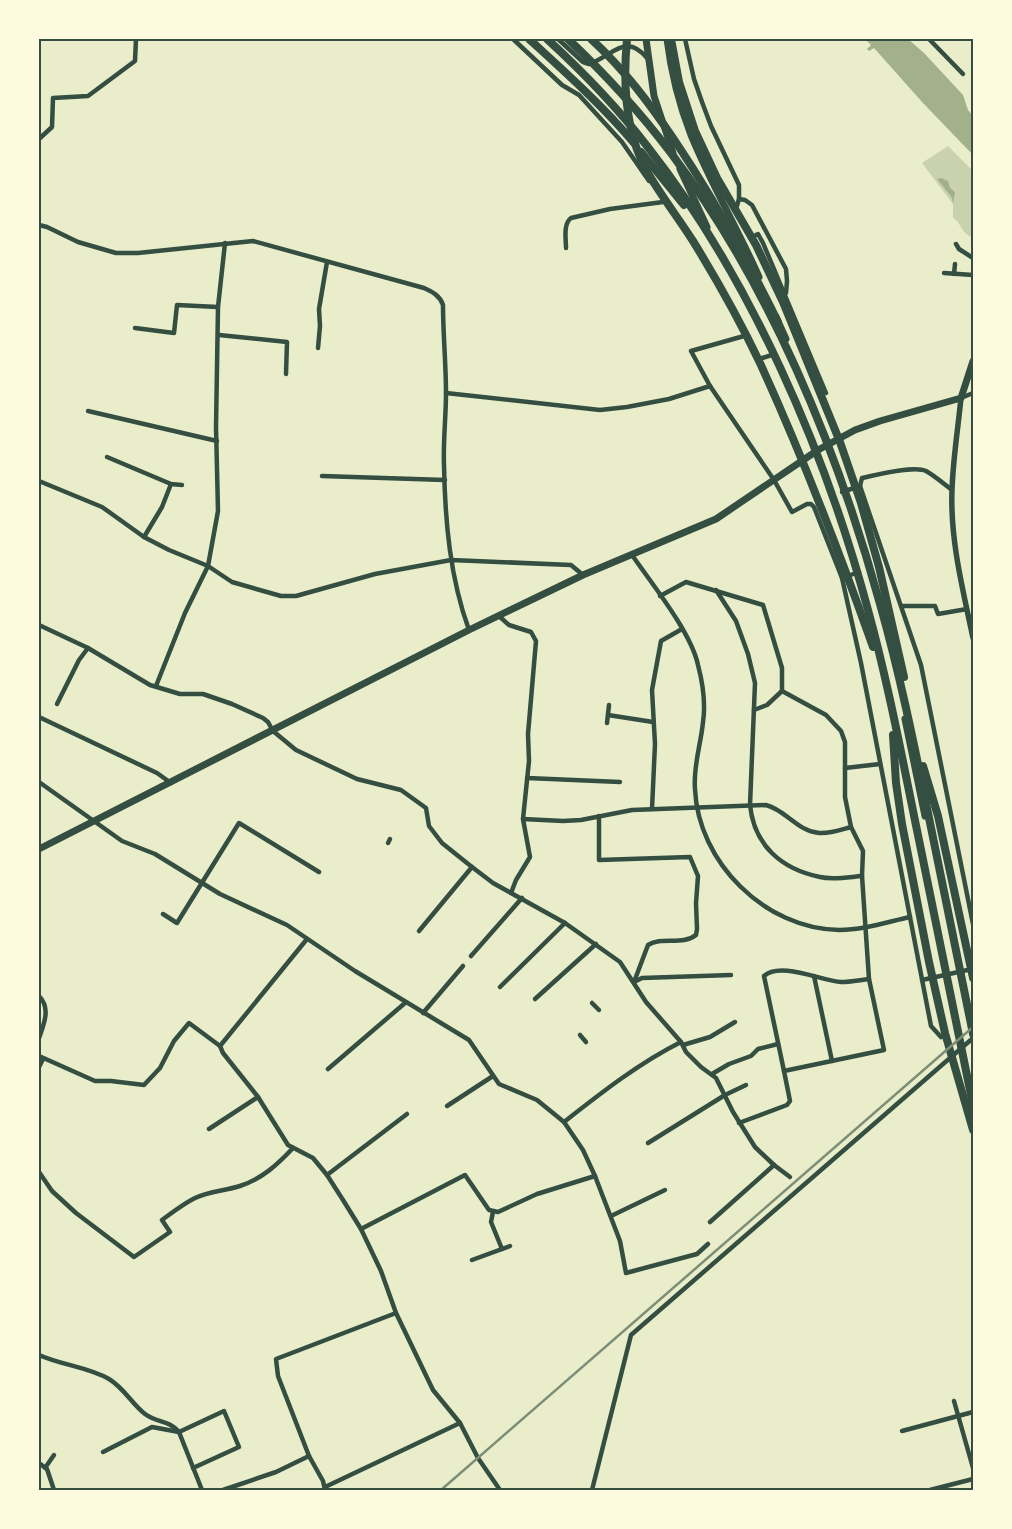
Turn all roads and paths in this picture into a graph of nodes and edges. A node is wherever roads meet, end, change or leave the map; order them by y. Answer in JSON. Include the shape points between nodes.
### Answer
{"nodes":[{"id":1,"x":136,"y":39,"type":"edge"},
{"id":2,"x":513,"y":39,"type":"edge"},
{"id":3,"x":529,"y":39,"type":"edge"},
{"id":4,"x":547,"y":39,"type":"edge"},
{"id":5,"x":558,"y":39,"type":"edge"},
{"id":6,"x":568,"y":39,"type":"edge"},
{"id":7,"x":591,"y":39,"type":"edge"},
{"id":8,"x":628,"y":39,"type":"edge"},
{"id":9,"x":646,"y":39,"type":"edge"},
{"id":10,"x":666,"y":39,"type":"edge"},
{"id":11,"x":671,"y":39,"type":"edge"},
{"id":12,"x":685,"y":39,"type":"edge"},
{"id":13,"x":929,"y":39,"type":"edge"},
{"id":14,"x":648,"y":60,"type":"junction"},
{"id":15,"x":963,"y":74,"type":"dead end"},
{"id":16,"x":39,"y":139,"type":"edge"},
{"id":17,"x":740,"y":198,"type":"junction"},
{"id":18,"x":663,"y":202,"type":"junction"},
{"id":19,"x":732,"y":223,"type":"junction"},
{"id":20,"x":39,"y":225,"type":"edge"},
{"id":21,"x":756,"y":235,"type":"dead end"},
{"id":22,"x":226,"y":243,"type":"junction"},
{"id":23,"x":956,"y":244,"type":"dead end"},
{"id":24,"x":566,"y":248,"type":"dead end"},
{"id":25,"x":720,"y":249,"type":"junction"},
{"id":26,"x":973,"y":258,"type":"edge"},
{"id":27,"x":327,"y":262,"type":"junction"},
{"id":28,"x":954,"y":264,"type":"dead end"},
{"id":29,"x":944,"y":274,"type":"dead end"},
{"id":30,"x":954,"y":274,"type":"junction"},
{"id":31,"x":973,"y":275,"type":"edge"},
{"id":32,"x":786,"y":295,"type":"junction"},
{"id":33,"x":218,"y":307,"type":"junction"},
{"id":34,"x":778,"y":322,"type":"junction"},
{"id":35,"x":136,"y":328,"type":"dead end"},
{"id":36,"x":219,"y":335,"type":"junction"},
{"id":37,"x":744,"y":336,"type":"junction"},
{"id":38,"x":318,"y":348,"type":"dead end"},
{"id":39,"x":776,"y":353,"type":"junction"},
{"id":40,"x":973,"y":361,"type":"edge"},
{"id":41,"x":286,"y":374,"type":"dead end"},
{"id":42,"x":821,"y":380,"type":"junction"},
{"id":43,"x":710,"y":386,"type":"junction"},
{"id":44,"x":805,"y":386,"type":"junction"},
{"id":45,"x":446,"y":393,"type":"junction"},
{"id":46,"x":826,"y":393,"type":"dead end"},
{"id":47,"x":973,"y":393,"type":"edge"},
{"id":48,"x":961,"y":398,"type":"junction"},
{"id":49,"x":88,"y":411,"type":"dead end"},
{"id":50,"x":217,"y":441,"type":"junction"},
{"id":51,"x":825,"y":446,"type":"junction"},
{"id":52,"x":818,"y":450,"type":"junction"},
{"id":53,"x":107,"y":456,"type":"dead end"},
{"id":54,"x":322,"y":476,"type":"dead end"},
{"id":55,"x":39,"y":480,"type":"edge"},
{"id":56,"x":444,"y":480,"type":"junction"},
{"id":57,"x":774,"y":480,"type":"junction"},
{"id":58,"x":172,"y":484,"type":"junction"},
{"id":59,"x":182,"y":485,"type":"dead end"},
{"id":60,"x":860,"y":486,"type":"junction"},
{"id":61,"x":952,"y":490,"type":"junction"},
{"id":62,"x":842,"y":492,"type":"junction"},
{"id":63,"x":144,"y":537,"type":"junction"},
{"id":64,"x":632,"y":555,"type":"junction"},
{"id":65,"x":452,"y":560,"type":"junction"},
{"id":66,"x":208,"y":566,"type":"junction"},
{"id":67,"x":860,"y":572,"type":"junction"},
{"id":68,"x":583,"y":576,"type":"junction"},
{"id":69,"x":842,"y":578,"type":"junction"},
{"id":70,"x":716,"y":590,"type":"junction"},
{"id":71,"x":660,"y":596,"type":"junction"},
{"id":72,"x":901,"y":606,"type":"junction"},
{"id":73,"x":967,"y":609,"type":"junction"},
{"id":74,"x":500,"y":616,"type":"junction"},
{"id":75,"x":39,"y":625,"type":"edge"},
{"id":76,"x":682,"y":629,"type":"junction"},
{"id":77,"x":469,"y":630,"type":"junction"},
{"id":78,"x":973,"y":638,"type":"edge"},
{"id":79,"x":88,"y":648,"type":"junction"},
{"id":80,"x":156,"y":686,"type":"junction"},
{"id":81,"x":892,"y":688,"type":"junction"},
{"id":82,"x":782,"y":691,"type":"junction"},
{"id":83,"x":57,"y":704,"type":"dead end"},
{"id":84,"x":609,"y":705,"type":"dead end"},
{"id":85,"x":754,"y":710,"type":"junction"},
{"id":86,"x":608,"y":715,"type":"junction"},
{"id":87,"x":39,"y":717,"type":"edge"},
{"id":88,"x":653,"y":722,"type":"junction"},
{"id":89,"x":607,"y":723,"type":"dead end"},
{"id":90,"x":273,"y":731,"type":"junction"},
{"id":91,"x":880,"y":764,"type":"junction"},
{"id":92,"x":918,"y":766,"type":"junction"},
{"id":93,"x":845,"y":768,"type":"junction"},
{"id":94,"x":527,"y":778,"type":"junction"},
{"id":95,"x":39,"y":782,"type":"edge"},
{"id":96,"x":620,"y":782,"type":"dead end"},
{"id":97,"x":171,"y":783,"type":"junction"},
{"id":98,"x":750,"y":805,"type":"junction"},
{"id":99,"x":697,"y":808,"type":"junction"},
{"id":100,"x":652,"y":809,"type":"junction"},
{"id":101,"x":599,"y":816,"type":"junction"},
{"id":102,"x":523,"y":820,"type":"junction"},
{"id":103,"x":94,"y":821,"type":"junction"},
{"id":104,"x":850,"y":827,"type":"junction"},
{"id":105,"x":39,"y":849,"type":"edge"},
{"id":106,"x":472,"y":867,"type":"junction"},
{"id":107,"x":319,"y":872,"type":"dead end"},
{"id":108,"x":862,"y":876,"type":"junction"},
{"id":109,"x":203,"y":883,"type":"junction"},
{"id":110,"x":511,"y":893,"type":"junction"},
{"id":111,"x":522,"y":898,"type":"junction"},
{"id":112,"x":163,"y":914,"type":"dead end"},
{"id":113,"x":910,"y":918,"type":"junction"},
{"id":114,"x":565,"y":923,"type":"junction"},
{"id":115,"x":973,"y":924,"type":"edge"},
{"id":116,"x":865,"y":927,"type":"junction"},
{"id":117,"x":420,"y":931,"type":"dead end"},
{"id":118,"x":307,"y":939,"type":"junction"},
{"id":119,"x":596,"y":944,"type":"junction"},
{"id":120,"x":471,"y":956,"type":"dead end"},
{"id":121,"x":950,"y":957,"type":"dead end"},
{"id":122,"x":463,"y":966,"type":"dead end"},
{"id":123,"x":973,"y":968,"type":"edge"},
{"id":124,"x":731,"y":975,"type":"dead end"},
{"id":125,"x":814,"y":976,"type":"junction"},
{"id":126,"x":869,"y":978,"type":"junction"},
{"id":127,"x":973,"y":978,"type":"edge"},
{"id":128,"x":922,"y":980,"type":"junction"},
{"id":129,"x":634,"y":982,"type":"junction"},
{"id":130,"x":500,"y":987,"type":"dead end"},
{"id":131,"x":39,"y":996,"type":"edge"},
{"id":132,"x":535,"y":999,"type":"dead end"},
{"id":133,"x":405,"y":1003,"type":"junction"},
{"id":134,"x":592,"y":1003,"type":"dead end"},
{"id":135,"x":599,"y":1010,"type":"dead end"},
{"id":136,"x":423,"y":1013,"type":"junction"},
{"id":137,"x":736,"y":1022,"type":"dead end"},
{"id":138,"x":580,"y":1035,"type":"dead end"},
{"id":139,"x":973,"y":1036,"type":"edge"},
{"id":140,"x":940,"y":1037,"type":"dead end"},
{"id":141,"x":39,"y":1038,"type":"edge"},
{"id":142,"x":586,"y":1042,"type":"dead end"},
{"id":143,"x":682,"y":1044,"type":"junction"},
{"id":144,"x":778,"y":1044,"type":"junction"},
{"id":145,"x":220,"y":1046,"type":"junction"},
{"id":146,"x":41,"y":1057,"type":"edge"},
{"id":147,"x":832,"y":1061,"type":"junction"},
{"id":148,"x":39,"y":1067,"type":"edge"},
{"id":149,"x":328,"y":1069,"type":"dead end"},
{"id":150,"x":784,"y":1071,"type":"junction"},
{"id":151,"x":712,"y":1074,"type":"junction"},
{"id":152,"x":493,"y":1076,"type":"junction"},
{"id":153,"x":746,"y":1085,"type":"dead end"},
{"id":154,"x":725,"y":1095,"type":"junction"},
{"id":155,"x":258,"y":1097,"type":"junction"},
{"id":156,"x":973,"y":1105,"type":"edge"},
{"id":157,"x":447,"y":1106,"type":"dead end"},
{"id":158,"x":407,"y":1114,"type":"dead end"},
{"id":159,"x":564,"y":1122,"type":"junction"},
{"id":160,"x":739,"y":1123,"type":"junction"},
{"id":161,"x":209,"y":1129,"type":"dead end"},
{"id":162,"x":973,"y":1130,"type":"edge"},
{"id":163,"x":648,"y":1143,"type":"dead end"},
{"id":164,"x":293,"y":1148,"type":"junction"},
{"id":165,"x":774,"y":1165,"type":"junction"},
{"id":166,"x":39,"y":1172,"type":"edge"},
{"id":167,"x":327,"y":1175,"type":"junction"},
{"id":168,"x":595,"y":1176,"type":"junction"},
{"id":169,"x":790,"y":1177,"type":"dead end"},
{"id":170,"x":665,"y":1190,"type":"dead end"},
{"id":171,"x":493,"y":1212,"type":"junction"},
{"id":172,"x":611,"y":1216,"type":"junction"},
{"id":173,"x":710,"y":1222,"type":"dead end"},
{"id":174,"x":361,"y":1228,"type":"junction"},
{"id":175,"x":708,"y":1244,"type":"dead end"},
{"id":176,"x":510,"y":1246,"type":"dead end"},
{"id":177,"x":502,"y":1249,"type":"junction"},
{"id":178,"x":472,"y":1260,"type":"dead end"},
{"id":179,"x":396,"y":1313,"type":"junction"},
{"id":180,"x":39,"y":1355,"type":"edge"},
{"id":181,"x":954,"y":1401,"type":"dead end"},
{"id":182,"x":973,"y":1412,"type":"edge"},
{"id":183,"x":959,"y":1416,"type":"junction"},
{"id":184,"x":460,"y":1423,"type":"junction"},
{"id":185,"x":902,"y":1431,"type":"dead end"},
{"id":186,"x":179,"y":1432,"type":"junction"},
{"id":187,"x":103,"y":1452,"type":"dead end"},
{"id":188,"x":54,"y":1455,"type":"dead end"},
{"id":189,"x":308,"y":1456,"type":"junction"},
{"id":190,"x":39,"y":1463,"type":"edge"},
{"id":191,"x":45,"y":1468,"type":"junction"},
{"id":192,"x":193,"y":1468,"type":"junction"},
{"id":193,"x":973,"y":1468,"type":"edge"},
{"id":194,"x":973,"y":1479,"type":"edge"},
{"id":195,"x":325,"y":1488,"type":"edge"},
{"id":196,"x":54,"y":1490,"type":"edge"},
{"id":197,"x":202,"y":1490,"type":"edge"},
{"id":198,"x":223,"y":1490,"type":"edge"},
{"id":199,"x":500,"y":1490,"type":"edge"},
{"id":200,"x":592,"y":1490,"type":"edge"},
{"id":201,"x":930,"y":1490,"type":"edge"}],
"edges":[{"from":1,"to":16,"type":"street","via":[[134,61],[88,96],[53,98],[52,128]]},
{"from":2,"to":18,"type":"street","via":[[562,85],[579,95],[622,142]]},
{"from":3,"to":25,"type":"highway","via":[[620,126]]},
{"from":4,"to":81,"type":"highway","via":[[647,145],[728,267],[774,356],[807,431],[836,507]]},
{"from":5,"to":14,"type":"street","via":[[589,64],[619,47],[641,51]]},
{"from":6,"to":92,"type":"highway","via":[[602,72],[660,139],[704,200],[762,300],[829,449],[848,500],[901,684]]},
{"from":7,"to":34,"type":"highway","via":[[614,61],[656,113],[702,181],[742,249]]},
{"from":8,"to":81,"type":"highway","via":[[626,94],[638,152],[656,187],[711,270],[759,362]]},
{"from":9,"to":14,"type":"main road"},
{"from":10,"to":19,"type":"main road","via":[[675,86],[691,134]]},
{"from":11,"to":92,"type":"highway","via":[[679,82],[694,131],[783,302],[850,471],[892,621],[913,723]]},
{"from":12,"to":17,"type":"street","via":[[694,79],[711,126],[739,185]]},
{"from":13,"to":15,"type":"street"},
{"from":14,"to":25,"type":"main road","via":[[654,96],[671,147],[690,193]]},
{"from":17,"to":19,"type":"street"},
{"from":17,"to":32,"type":"street","via":[[752,205],[786,269]]},
{"from":18,"to":24,"type":"street","via":[[571,218],[566,224]]},
{"from":18,"to":37,"type":"street","via":[[705,264]]},
{"from":19,"to":34,"type":"main road"},
{"from":20,"to":22,"type":"street","via":[[78,242],[116,253]]},
{"from":21,"to":32,"type":"street","via":[[763,243]]},
{"from":22,"to":27,"type":"street","via":[[253,241]]},
{"from":22,"to":33,"type":"street"},
{"from":23,"to":26,"type":"street"},
{"from":25,"to":39,"type":"main road"},
{"from":27,"to":38,"type":"street","via":[[319,309]]},
{"from":27,"to":45,"type":"street","via":[[424,288],[440,299]]},
{"from":28,"to":30,"type":"street"},
{"from":29,"to":30,"type":"street"},
{"from":30,"to":31,"type":"street"},
{"from":32,"to":42,"type":"street"},
{"from":33,"to":35,"type":"street","via":[[177,305],[174,333]]},
{"from":33,"to":36,"type":"street"},
{"from":34,"to":44,"type":"main road"},
{"from":36,"to":41,"type":"street","via":[[286,342]]},
{"from":36,"to":50,"type":"street"},
{"from":37,"to":39,"type":"street","via":[[757,359]]},
{"from":37,"to":43,"type":"street","via":[[691,350]]},
{"from":39,"to":52,"type":"main road"},
{"from":40,"to":48,"type":"main road"},
{"from":42,"to":44,"type":"street"},
{"from":42,"to":46,"type":"street"},
{"from":43,"to":45,"type":"street","via":[[627,408],[600,410]]},
{"from":43,"to":57,"type":"street"},
{"from":44,"to":51,"type":"main road"},
{"from":45,"to":56,"type":"street"},
{"from":47,"to":48,"type":"street"},
{"from":48,"to":51,"type":"main road","via":[[880,421]]},
{"from":48,"to":61,"type":"street"},
{"from":49,"to":50,"type":"street"},
{"from":50,"to":66,"type":"street","via":[[218,511]]},
{"from":51,"to":52,"type":"main road"},
{"from":51,"to":62,"type":"main road"},
{"from":52,"to":57,"type":"main road"},
{"from":52,"to":67,"type":"main road"},
{"from":53,"to":58,"type":"street"},
{"from":54,"to":56,"type":"street"},
{"from":55,"to":63,"type":"street","via":[[102,507]]},
{"from":56,"to":65,"type":"street"},
{"from":57,"to":64,"type":"main road","via":[[716,519]]},
{"from":57,"to":69,"type":"street","via":[[792,512],[807,504],[814,507]]},
{"from":58,"to":59,"type":"street"},
{"from":58,"to":63,"type":"street"},
{"from":60,"to":61,"type":"street","via":[[862,478],[916,469],[925,470]]},
{"from":60,"to":62,"type":"street"},
{"from":60,"to":72,"type":"street"},
{"from":61,"to":73,"type":"street","via":[[955,544]]},
{"from":62,"to":81,"type":"main road","via":[[872,588]]},
{"from":63,"to":66,"type":"street"},
{"from":64,"to":68,"type":"main road"},
{"from":64,"to":71,"type":"street"},
{"from":65,"to":66,"type":"street","via":[[376,574],[296,596],[281,596],[232,582]]},
{"from":65,"to":68,"type":"street","via":[[571,565]]},
{"from":65,"to":77,"type":"street"},
{"from":66,"to":80,"type":"street"},
{"from":67,"to":69,"type":"street"},
{"from":67,"to":81,"type":"main road"},
{"from":68,"to":74,"type":"main road"},
{"from":69,"to":91,"type":"street"},
{"from":70,"to":71,"type":"street","via":[[686,582]]},
{"from":70,"to":82,"type":"street","via":[[763,605],[782,668]]},
{"from":70,"to":85,"type":"street","via":[[736,621],[748,654],[755,683]]},
{"from":71,"to":76,"type":"street"},
{"from":72,"to":73,"type":"street","via":[[935,606],[938,614]]},
{"from":72,"to":115,"type":"street","via":[[921,665]]},
{"from":73,"to":78,"type":"street"},
{"from":74,"to":77,"type":"main road"},
{"from":74,"to":94,"type":"street","via":[[509,625],[532,632],[536,641]]},
{"from":75,"to":79,"type":"street"},
{"from":76,"to":88,"type":"street","via":[[661,641],[652,690]]},
{"from":76,"to":99,"type":"street","via":[[698,662],[704,700],[695,771]]},
{"from":77,"to":90,"type":"main road"},
{"from":79,"to":80,"type":"street"},
{"from":79,"to":83,"type":"street"},
{"from":80,"to":90,"type":"street","via":[[180,694],[203,694],[232,704],[263,718]]},
{"from":81,"to":121,"type":"main road"},
{"from":81,"to":127,"type":"highway","via":[[938,816]]},
{"from":81,"to":156,"type":"highway"},
{"from":81,"to":162,"type":"highway","via":[[896,783],[902,824],[938,1004]]},
{"from":82,"to":85,"type":"street","via":[[767,705]]},
{"from":82,"to":93,"type":"street","via":[[826,715],[841,731],[845,742]]},
{"from":84,"to":86,"type":"street"},
{"from":85,"to":98,"type":"street"},
{"from":86,"to":88,"type":"street"},
{"from":86,"to":89,"type":"street"},
{"from":87,"to":97,"type":"street","via":[[157,773]]},
{"from":88,"to":100,"type":"street"},
{"from":90,"to":97,"type":"main road"},
{"from":90,"to":106,"type":"street","via":[[296,750],[357,779],[401,790],[426,808],[429,826],[442,843]]},
{"from":91,"to":93,"type":"street"},
{"from":91,"to":113,"type":"street"},
{"from":92,"to":139,"type":"highway"},
{"from":93,"to":104,"type":"street"},
{"from":94,"to":96,"type":"street"},
{"from":94,"to":102,"type":"street"},
{"from":95,"to":103,"type":"street"},
{"from":97,"to":103,"type":"main road"},
{"from":98,"to":99,"type":"street"},
{"from":98,"to":104,"type":"street","via":[[772,806],[813,832]]},
{"from":98,"to":108,"type":"street","via":[[757,833],[776,858],[795,870],[821,877]]},
{"from":99,"to":100,"type":"street"},
{"from":99,"to":116,"type":"street","via":[[702,828],[720,864],[750,896],[805,924],[840,930]]},
{"from":100,"to":101,"type":"street"},
{"from":101,"to":102,"type":"street","via":[[563,821]]},
{"from":101,"to":129,"type":"street","via":[[599,860],[690,857],[698,876],[696,936],[685,941],[653,942],[648,946]]},
{"from":102,"to":110,"type":"street","via":[[530,858]]},
{"from":103,"to":105,"type":"main road"},
{"from":103,"to":109,"type":"street","via":[[122,841],[155,854]]},
{"from":104,"to":108,"type":"street","via":[[862,851]]},
{"from":106,"to":110,"type":"street"},
{"from":106,"to":117,"type":"street"},
{"from":107,"to":109,"type":"street","via":[[239,823]]},
{"from":108,"to":116,"type":"street"},
{"from":109,"to":112,"type":"street","via":[[177,923]]},
{"from":109,"to":118,"type":"street","via":[[287,925]]},
{"from":110,"to":111,"type":"street"},
{"from":111,"to":114,"type":"street"},
{"from":111,"to":120,"type":"street"},
{"from":113,"to":116,"type":"street"},
{"from":113,"to":128,"type":"street"},
{"from":114,"to":119,"type":"street"},
{"from":114,"to":130,"type":"street"},
{"from":116,"to":126,"type":"street"},
{"from":118,"to":133,"type":"street"},
{"from":118,"to":145,"type":"street"},
{"from":119,"to":129,"type":"street","via":[[620,962]]},
{"from":119,"to":132,"type":"street"},
{"from":122,"to":136,"type":"street"},
{"from":123,"to":128,"type":"street"},
{"from":124,"to":129,"type":"street","via":[[642,978]]},
{"from":125,"to":126,"type":"street","via":[[841,982]]},
{"from":125,"to":144,"type":"street","via":[[783,971],[768,972],[764,976]]},
{"from":125,"to":147,"type":"street"},
{"from":126,"to":147,"type":"street","via":[[884,1050]]},
{"from":128,"to":140,"type":"street","via":[[931,1026]]},
{"from":129,"to":143,"type":"street","via":[[646,1002]]},
{"from":131,"to":141,"type":"street","via":[[46,1007],[46,1015]]},
{"from":133,"to":136,"type":"street"},
{"from":133,"to":149,"type":"street"},
{"from":134,"to":135,"type":"street"},
{"from":136,"to":152,"type":"street","via":[[469,1040]]},
{"from":137,"to":143,"type":"street","via":[[710,1037]]},
{"from":138,"to":142,"type":"street"},
{"from":139,"to":200,"type":"street","via":[[631,1335]]},
{"from":143,"to":151,"type":"street","via":[[696,1062]]},
{"from":143,"to":159,"type":"street","via":[[664,1050],[604,1090]]},
{"from":144,"to":150,"type":"street"},
{"from":144,"to":151,"type":"street","via":[[758,1048],[752,1056]]},
{"from":145,"to":146,"type":"street","via":[[190,1023],[174,1041],[160,1068],[144,1085],[95,1081]]},
{"from":145,"to":155,"type":"street","via":[[222,1053]]},
{"from":146,"to":148,"type":"street"},
{"from":147,"to":150,"type":"street"},
{"from":150,"to":160,"type":"street","via":[[790,1101],[787,1105]]},
{"from":151,"to":154,"type":"street"},
{"from":152,"to":157,"type":"street"},
{"from":152,"to":159,"type":"street","via":[[499,1084],[537,1100]]},
{"from":153,"to":154,"type":"street"},
{"from":154,"to":160,"type":"street"},
{"from":154,"to":163,"type":"street"},
{"from":155,"to":161,"type":"street"},
{"from":155,"to":164,"type":"street"},
{"from":158,"to":167,"type":"street"},
{"from":159,"to":168,"type":"street"},
{"from":160,"to":165,"type":"street","via":[[755,1147]]},
{"from":164,"to":166,"type":"street","via":[[278,1164],[253,1181],[183,1205],[162,1220],[170,1232],[134,1257],[76,1213],[52,1191]]},
{"from":164,"to":167,"type":"street","via":[[313,1158]]},
{"from":165,"to":169,"type":"street"},
{"from":165,"to":173,"type":"street"},
{"from":167,"to":174,"type":"street"},
{"from":168,"to":171,"type":"street"},
{"from":168,"to":172,"type":"street"},
{"from":170,"to":172,"type":"street"},
{"from":171,"to":174,"type":"street","via":[[465,1175]]},
{"from":171,"to":177,"type":"street","via":[[491,1222]]},
{"from":172,"to":175,"type":"street","via":[[626,1273],[697,1254]]},
{"from":174,"to":179,"type":"street"},
{"from":176,"to":177,"type":"street"},
{"from":177,"to":178,"type":"street"},
{"from":179,"to":184,"type":"street","via":[[433,1390]]},
{"from":179,"to":189,"type":"street","via":[[276,1359],[278,1376]]},
{"from":180,"to":186,"type":"street","via":[[110,1380],[145,1414],[169,1423]]},
{"from":181,"to":183,"type":"street"},
{"from":182,"to":183,"type":"street"},
{"from":183,"to":185,"type":"street"},
{"from":183,"to":193,"type":"street"},
{"from":184,"to":195,"type":"street"},
{"from":184,"to":199,"type":"street"},
{"from":186,"to":187,"type":"street","via":[[152,1427]]},
{"from":186,"to":192,"type":"street"},
{"from":186,"to":192,"type":"street","via":[[224,1411],[240,1447]]},
{"from":188,"to":191,"type":"street"},
{"from":189,"to":195,"type":"street"},
{"from":189,"to":198,"type":"street","via":[[276,1472]]},
{"from":190,"to":191,"type":"street"},
{"from":191,"to":196,"type":"street"},
{"from":192,"to":197,"type":"street"},
{"from":194,"to":201,"type":"street"}]}
